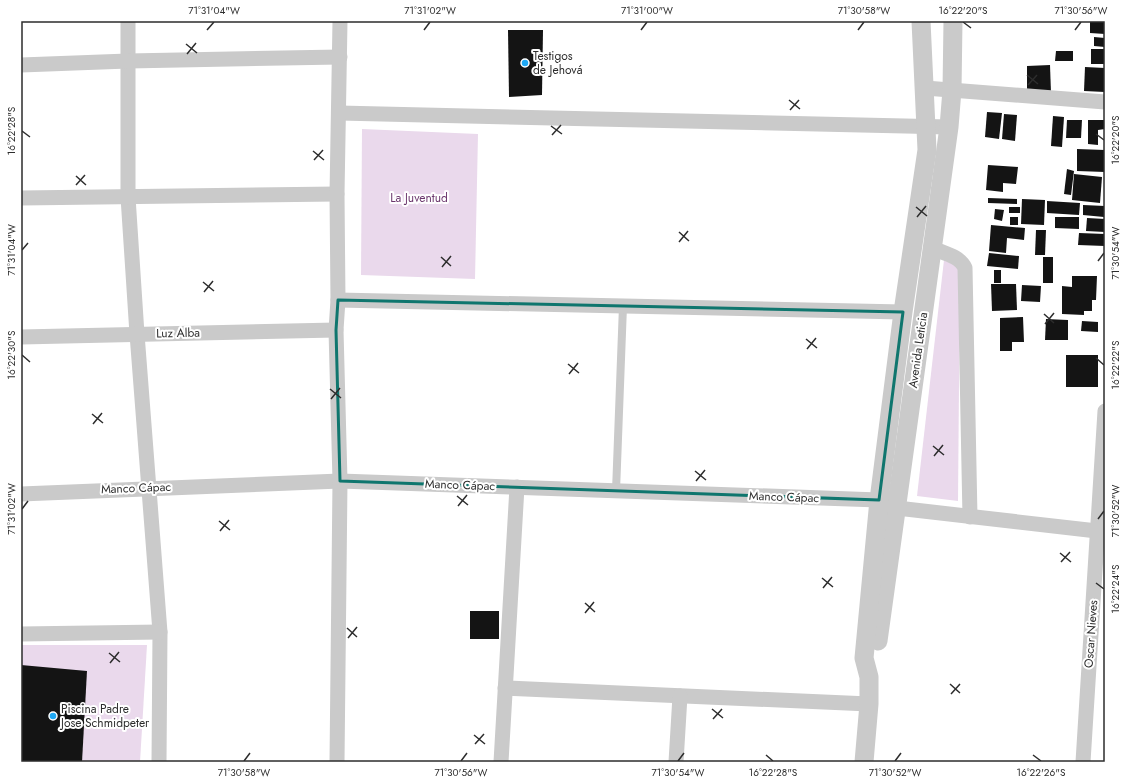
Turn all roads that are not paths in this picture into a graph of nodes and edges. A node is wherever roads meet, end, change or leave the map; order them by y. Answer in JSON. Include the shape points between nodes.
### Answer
{"nodes":[{"id":1,"x":128,"y":21,"type":"edge"},
{"id":2,"x":340,"y":21,"type":"edge"},
{"id":3,"x":922,"y":21,"type":"edge"},
{"id":4,"x":953,"y":21,"type":"edge"},
{"id":5,"x":340,"y":57,"type":"junction"},
{"id":6,"x":128,"y":61,"type":"junction"},
{"id":7,"x":21,"y":65,"type":"edge"},
{"id":8,"x":925,"y":88,"type":"junction"},
{"id":9,"x":952,"y":90,"type":"junction"},
{"id":10,"x":1105,"y":102,"type":"edge"},
{"id":11,"x":339,"y":113,"type":"junction"},
{"id":12,"x":927,"y":127,"type":"junction"},
{"id":13,"x":949,"y":127,"type":"junction"},
{"id":14,"x":337,"y":194,"type":"junction"},
{"id":15,"x":128,"y":197,"type":"junction"},
{"id":16,"x":21,"y":198,"type":"edge"},
{"id":17,"x":932,"y":248,"type":"junction"},
{"id":18,"x":338,"y":300,"type":"junction"},
{"id":19,"x":623,"y":306,"type":"junction"},
{"id":20,"x":903,"y":312,"type":"junction"},
{"id":21,"x":336,"y":330,"type":"junction"},
{"id":22,"x":137,"y":334,"type":"junction"},
{"id":23,"x":21,"y":337,"type":"edge"},
{"id":24,"x":1105,"y":411,"type":"edge"},
{"id":25,"x":1105,"y":418,"type":"edge"},
{"id":26,"x":340,"y":481,"type":"junction"},
{"id":27,"x":517,"y":487,"type":"junction"},
{"id":28,"x":150,"y":488,"type":"junction"},
{"id":29,"x":616,"y":491,"type":"junction"},
{"id":30,"x":21,"y":494,"type":"edge"},
{"id":31,"x":879,"y":500,"type":"junction"},
{"id":32,"x":897,"y":508,"type":"junction"},
{"id":33,"x":970,"y":517,"type":"junction"},
{"id":34,"x":1097,"y":531,"type":"junction"},
{"id":35,"x":160,"y":632,"type":"junction"},
{"id":36,"x":21,"y":634,"type":"edge"},
{"id":37,"x":868,"y":677,"type":"junction"},
{"id":38,"x":505,"y":688,"type":"junction"},
{"id":39,"x":680,"y":696,"type":"junction"},
{"id":40,"x":869,"y":704,"type":"junction"},
{"id":41,"x":159,"y":762,"type":"edge"},
{"id":42,"x":337,"y":762,"type":"edge"},
{"id":43,"x":501,"y":762,"type":"edge"},
{"id":44,"x":676,"y":762,"type":"edge"},
{"id":45,"x":864,"y":762,"type":"edge"},
{"id":46,"x":1083,"y":762,"type":"edge"}],
"edges":[{"from":1,"to":6,"type":"street"},
{"from":2,"to":5,"type":"street"},
{"from":3,"to":8,"type":"street","name":"Avenida Leticia"},
{"from":4,"to":9,"type":"street","name":"Avenida Leticia"},
{"from":5,"to":6,"type":"street"},
{"from":5,"to":11,"type":"street"},
{"from":6,"to":7,"type":"street"},
{"from":6,"to":15,"type":"street"},
{"from":8,"to":9,"type":"street"},
{"from":8,"to":12,"type":"street","name":"Avenida Leticia"},
{"from":9,"to":10,"type":"street"},
{"from":9,"to":13,"type":"street","name":"Avenida Leticia"},
{"from":11,"to":12,"type":"street"},
{"from":11,"to":14,"type":"street"},
{"from":12,"to":13,"type":"street"},
{"from":12,"to":20,"type":"street","name":"Avenida Leticia","via":[[927,150]]},
{"from":13,"to":17,"type":"street","name":"Avenida Leticia"},
{"from":14,"to":15,"type":"street"},
{"from":14,"to":18,"type":"street"},
{"from":15,"to":16,"type":"street"},
{"from":15,"to":22,"type":"street"},
{"from":17,"to":32,"type":"street","name":"Avenida Leticia"},
{"from":17,"to":33,"type":"street","via":[[959,260],[965,268]]},
{"from":18,"to":19,"type":"street"},
{"from":18,"to":21,"type":"street"},
{"from":19,"to":20,"type":"street"},
{"from":19,"to":29,"type":"lane"},
{"from":20,"to":31,"type":"street","name":"Avenida Leticia"},
{"from":21,"to":22,"type":"street","name":"Luz Alba"},
{"from":21,"to":26,"type":"street"},
{"from":22,"to":23,"type":"street","name":"Luz Alba"},
{"from":22,"to":28,"type":"street"},
{"from":24,"to":25,"type":"street","name":"Oscar Nieves"},
{"from":25,"to":34,"type":"street","name":"Oscar Nieves"},
{"from":26,"to":27,"type":"street","name":"Manco Cápac"},
{"from":26,"to":28,"type":"street","name":"Manco Cápac"},
{"from":26,"to":42,"type":"street"},
{"from":27,"to":29,"type":"street","name":"Manco Cápac"},
{"from":27,"to":38,"type":"street"},
{"from":28,"to":30,"type":"street","name":"Manco Cápac"},
{"from":28,"to":35,"type":"street"},
{"from":29,"to":31,"type":"street","name":"Manco Cápac"},
{"from":31,"to":32,"type":"street","name":"Manco Cápac"},
{"from":31,"to":37,"type":"street","name":"Avenida Leticia","via":[[864,658]]},
{"from":32,"to":33,"type":"street","name":"Manco Cápac"},
{"from":32,"to":37,"type":"street","name":"Avenida Leticia","via":[[875,660]]},
{"from":33,"to":34,"type":"street","name":"Manco Cápac"},
{"from":34,"to":46,"type":"street","name":"Oscar Nieves"},
{"from":35,"to":36,"type":"street"},
{"from":35,"to":41,"type":"street"},
{"from":37,"to":40,"type":"street","name":"Avenida Leticia"},
{"from":38,"to":39,"type":"street"},
{"from":38,"to":43,"type":"street"},
{"from":39,"to":40,"type":"street"},
{"from":39,"to":44,"type":"street"},
{"from":40,"to":45,"type":"street","name":"Avenida Leticia"}]}
